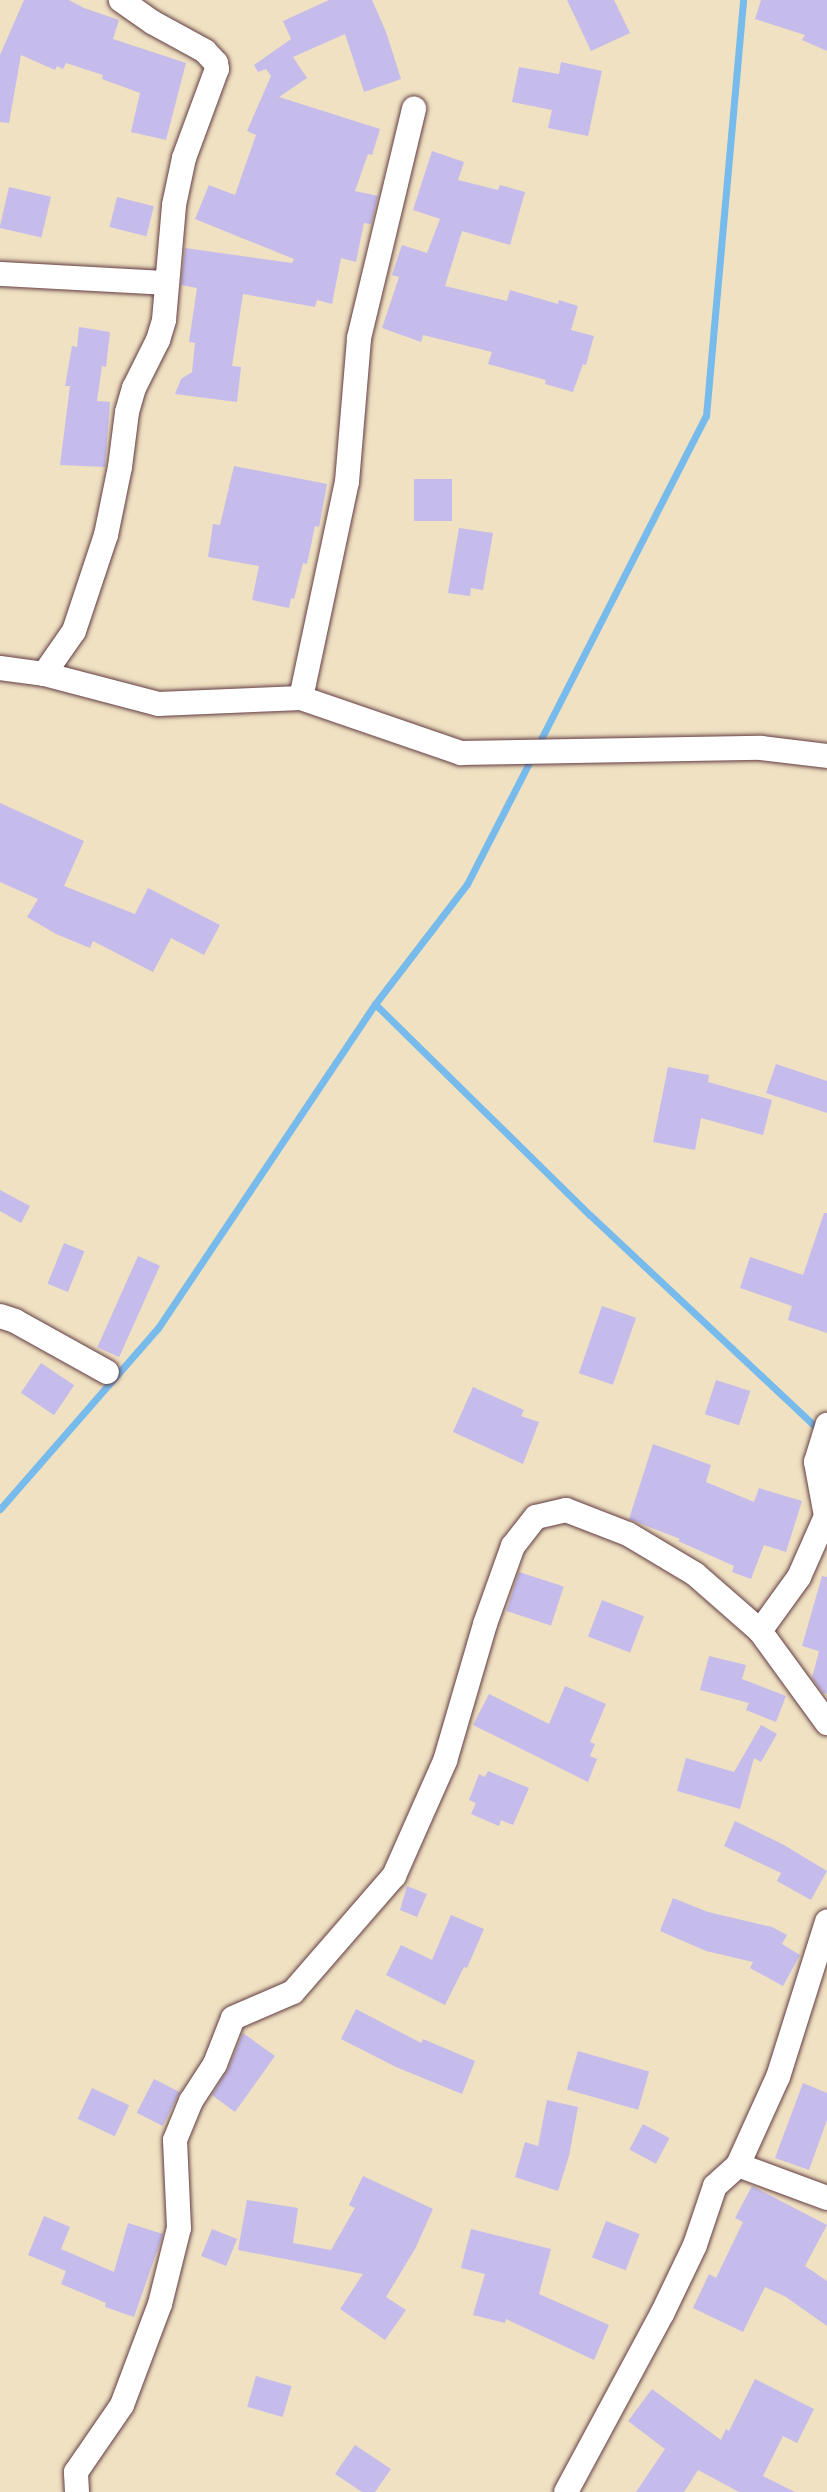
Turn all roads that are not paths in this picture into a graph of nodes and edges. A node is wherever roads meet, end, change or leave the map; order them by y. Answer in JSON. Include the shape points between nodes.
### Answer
{"nodes":[{"id":1,"x":121,"y":0,"type":"edge"},
{"id":2,"x":414,"y":109,"type":"dead end"},
{"id":3,"x":0,"y":274,"type":"edge"},
{"id":4,"x":166,"y":283,"type":"junction"},
{"id":5,"x":0,"y":668,"type":"edge"},
{"id":6,"x":44,"y":674,"type":"junction"},
{"id":7,"x":301,"y":698,"type":"junction"},
{"id":8,"x":827,"y":756,"type":"edge"},
{"id":9,"x":0,"y":1316,"type":"edge"},
{"id":10,"x":107,"y":1372,"type":"dead end"},
{"id":11,"x":824,"y":1436,"type":"edge"},
{"id":12,"x":760,"y":1631,"type":"junction"},
{"id":13,"x":827,"y":1723,"type":"edge"},
{"id":14,"x":827,"y":1922,"type":"edge"},
{"id":15,"x":738,"y":2165,"type":"junction"},
{"id":16,"x":827,"y":2198,"type":"edge"},
{"id":17,"x":77,"y":2492,"type":"edge"},
{"id":18,"x":566,"y":2492,"type":"edge"}],
"edges":[{"from":1,"to":4,"type":"street","via":[[205,51],[217,69],[184,158],[174,205]]},
{"from":2,"to":7,"type":"street","via":[[359,338],[346,482]]},
{"from":3,"to":4,"type":"street"},
{"from":4,"to":6,"type":"street","via":[[164,320],[127,412],[111,512],[89,591],[74,631]]},
{"from":5,"to":6,"type":"street"},
{"from":6,"to":7,"type":"street","via":[[158,704]]},
{"from":7,"to":8,"type":"street","via":[[462,753],[761,748]]},
{"from":9,"to":10,"type":"street"},
{"from":11,"to":12,"type":"street","via":[[816,1461],[826,1516],[799,1577]]},
{"from":12,"to":13,"type":"street"},
{"from":12,"to":17,"type":"street","via":[[695,1574],[628,1534],[566,1510],[536,1517],[513,1546],[485,1624],[445,1761],[394,1876],[293,1992],[233,2018],[215,2064],[191,2100],[175,2140],[179,2229],[160,2304],[122,2405],[76,2472]]},
{"from":14,"to":15,"type":"street","via":[[778,2077]]},
{"from":15,"to":16,"type":"street"},
{"from":15,"to":18,"type":"street","via":[[715,2186],[695,2245],[662,2314]]}]}
